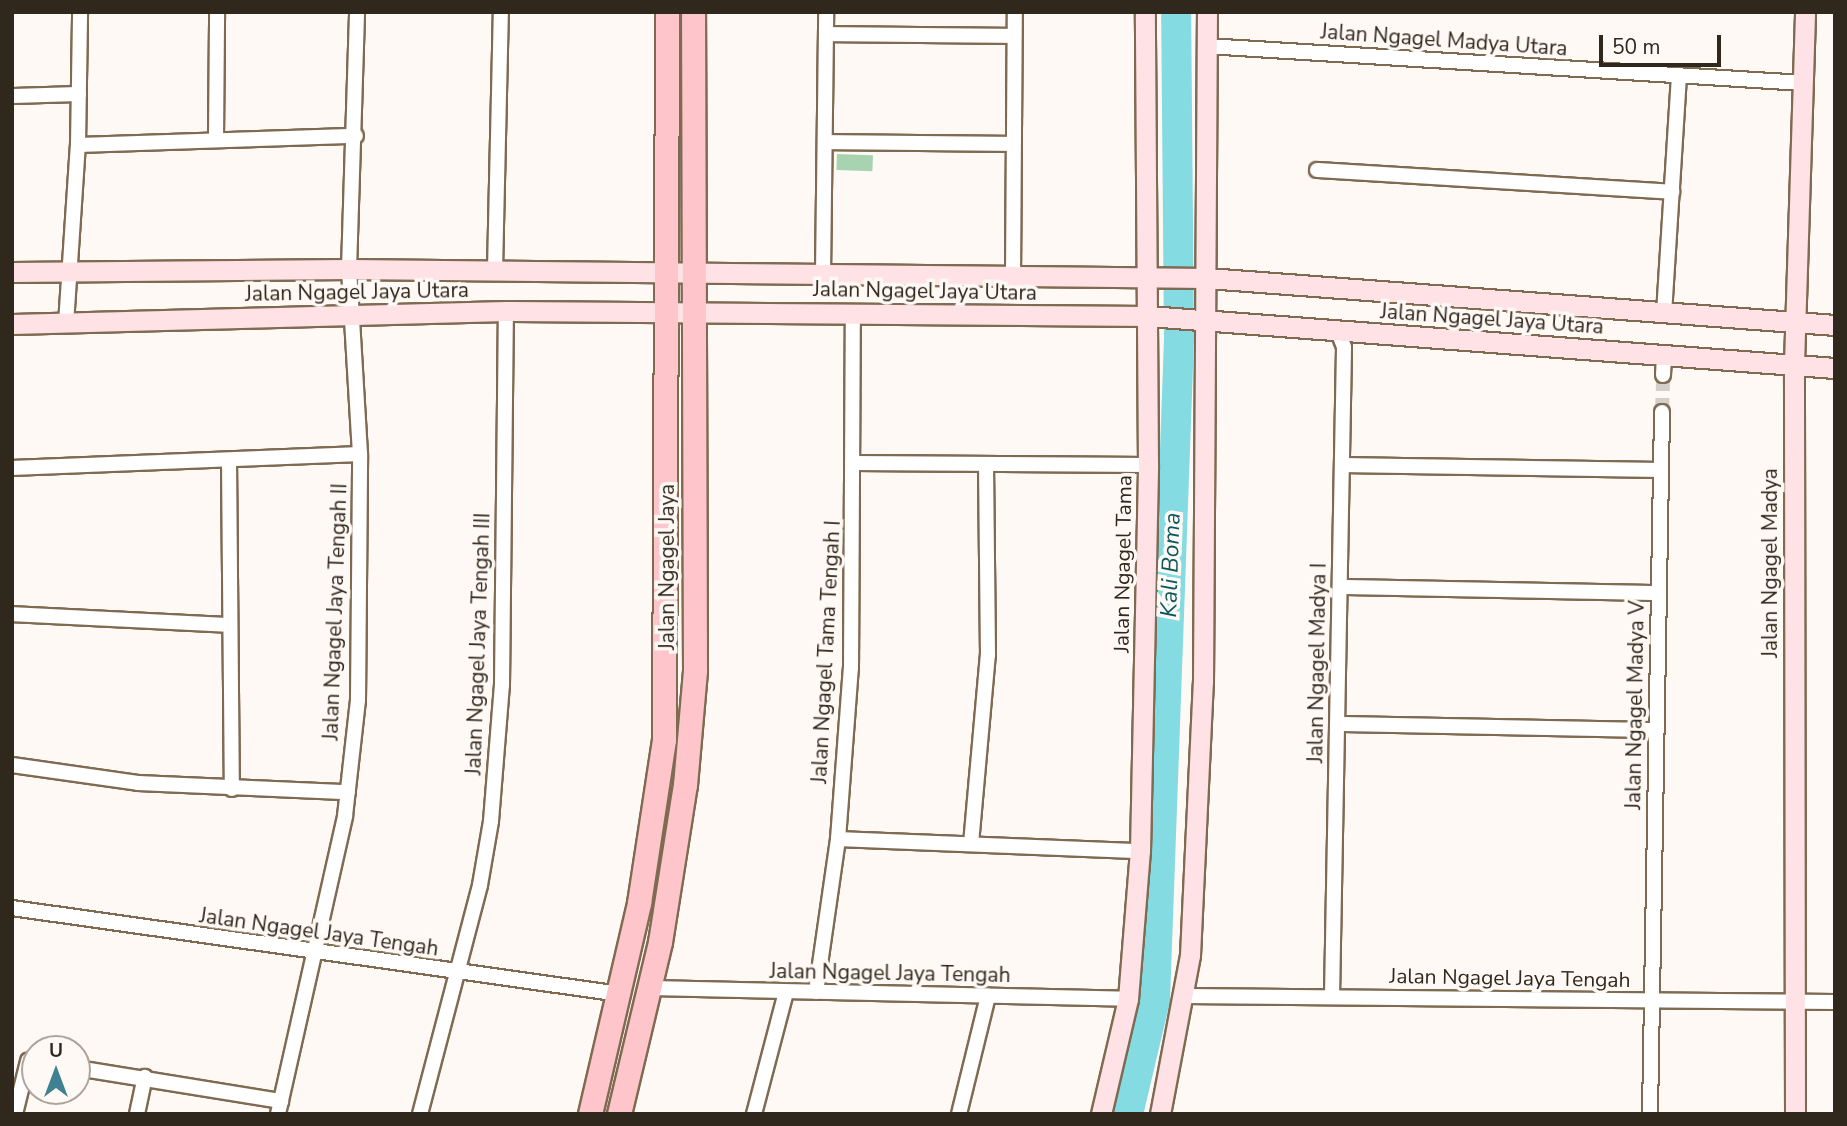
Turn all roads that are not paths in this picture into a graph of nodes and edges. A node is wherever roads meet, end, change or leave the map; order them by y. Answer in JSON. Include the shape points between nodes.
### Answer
{"nodes":[{"id":1,"x":79,"y":12,"type":"edge"},
{"id":2,"x":218,"y":12,"type":"edge"},
{"id":3,"x":357,"y":12,"type":"edge"},
{"id":4,"x":500,"y":12,"type":"edge"},
{"id":5,"x":667,"y":12,"type":"edge"},
{"id":6,"x":693,"y":12,"type":"edge"},
{"id":7,"x":826,"y":12,"type":"edge"},
{"id":8,"x":1015,"y":12,"type":"edge"},
{"id":9,"x":1145,"y":12,"type":"edge"},
{"id":10,"x":1207,"y":12,"type":"edge"},
{"id":11,"x":1805,"y":12,"type":"edge"},
{"id":12,"x":826,"y":34,"type":"junction"},
{"id":13,"x":1014,"y":36,"type":"junction"},
{"id":14,"x":1207,"y":46,"type":"junction"},
{"id":15,"x":1679,"y":75,"type":"junction"},
{"id":16,"x":1804,"y":83,"type":"junction"},
{"id":17,"x":79,"y":94,"type":"junction"},
{"id":18,"x":12,"y":96,"type":"edge"},
{"id":19,"x":356,"y":136,"type":"junction"},
{"id":20,"x":216,"y":138,"type":"junction"},
{"id":21,"x":825,"y":142,"type":"junction"},
{"id":22,"x":1013,"y":144,"type":"junction"},
{"id":23,"x":78,"y":145,"type":"junction"},
{"id":24,"x":1317,"y":170,"type":"dead end"},
{"id":25,"x":1672,"y":192,"type":"junction"},
{"id":26,"x":349,"y":269,"type":"junction"},
{"id":27,"x":495,"y":270,"type":"junction"},
{"id":28,"x":72,"y":271,"type":"junction"},
{"id":29,"x":12,"y":272,"type":"edge"},
{"id":30,"x":697,"y":272,"type":"junction"},
{"id":31,"x":665,"y":273,"type":"junction"},
{"id":32,"x":823,"y":274,"type":"junction"},
{"id":33,"x":1013,"y":275,"type":"junction"},
{"id":34,"x":1155,"y":278,"type":"junction"},
{"id":35,"x":1203,"y":278,"type":"junction"},
{"id":36,"x":506,"y":311,"type":"junction"},
{"id":37,"x":697,"y":312,"type":"junction"},
{"id":38,"x":853,"y":312,"type":"junction"},
{"id":39,"x":665,"y":313,"type":"junction"},
{"id":40,"x":355,"y":314,"type":"junction"},
{"id":41,"x":1664,"y":314,"type":"junction"},
{"id":42,"x":1155,"y":317,"type":"junction"},
{"id":43,"x":1203,"y":319,"type":"junction"},
{"id":44,"x":1796,"y":322,"type":"junction"},
{"id":45,"x":12,"y":324,"type":"edge"},
{"id":46,"x":66,"y":324,"type":"junction"},
{"id":47,"x":1835,"y":326,"type":"edge"},
{"id":48,"x":1338,"y":331,"type":"junction"},
{"id":49,"x":1664,"y":354,"type":"junction"},
{"id":50,"x":1794,"y":364,"type":"junction"},
{"id":51,"x":1835,"y":368,"type":"edge"},
{"id":52,"x":1663,"y":375,"type":"tunnel mouth"},
{"id":53,"x":1662,"y":412,"type":"tunnel mouth"},
{"id":54,"x":360,"y":454,"type":"junction"},
{"id":55,"x":229,"y":460,"type":"junction"},
{"id":56,"x":855,"y":463,"type":"junction"},
{"id":57,"x":1148,"y":465,"type":"junction"},
{"id":58,"x":1342,"y":465,"type":"junction"},
{"id":59,"x":986,"y":466,"type":"junction"},
{"id":60,"x":12,"y":468,"type":"edge"},
{"id":61,"x":1661,"y":470,"type":"junction"},
{"id":62,"x":1340,"y":587,"type":"junction"},
{"id":63,"x":1658,"y":593,"type":"junction"},
{"id":64,"x":12,"y":614,"type":"edge"},
{"id":65,"x":230,"y":625,"type":"junction"},
{"id":66,"x":666,"y":682,"type":"junction"},
{"id":67,"x":694,"y":685,"type":"junction"},
{"id":68,"x":1337,"y":724,"type":"junction"},
{"id":69,"x":1656,"y":730,"type":"junction"},
{"id":70,"x":12,"y":765,"type":"edge"},
{"id":71,"x":232,"y":789,"type":"junction"},
{"id":72,"x":348,"y":792,"type":"junction"},
{"id":73,"x":838,"y":839,"type":"junction"},
{"id":74,"x":971,"y":844,"type":"junction"},
{"id":75,"x":1140,"y":851,"type":"junction"},
{"id":76,"x":12,"y":908,"type":"edge"},
{"id":77,"x":315,"y":954,"type":"junction"},
{"id":78,"x":455,"y":973,"type":"junction"},
{"id":79,"x":651,"y":988,"type":"junction"},
{"id":80,"x":786,"y":992,"type":"junction"},
{"id":81,"x":816,"y":992,"type":"junction"},
{"id":82,"x":620,"y":994,"type":"junction"},
{"id":83,"x":988,"y":996,"type":"junction"},
{"id":84,"x":1185,"y":996,"type":"junction"},
{"id":85,"x":1332,"y":997,"type":"junction"},
{"id":86,"x":1128,"y":999,"type":"junction"},
{"id":87,"x":1650,"y":1000,"type":"junction"},
{"id":88,"x":1794,"y":1002,"type":"junction"},
{"id":89,"x":1835,"y":1002,"type":"edge"},
{"id":90,"x":91,"y":1070,"type":"edge"},
{"id":91,"x":145,"y":1077,"type":"junction"},
{"id":92,"x":21,"y":1094,"type":"edge"},
{"id":93,"x":279,"y":1107,"type":"edge"},
{"id":94,"x":15,"y":1114,"type":"edge"},
{"id":95,"x":136,"y":1114,"type":"edge"},
{"id":96,"x":420,"y":1114,"type":"edge"},
{"id":97,"x":590,"y":1114,"type":"edge"},
{"id":98,"x":619,"y":1114,"type":"edge"},
{"id":99,"x":754,"y":1114,"type":"edge"},
{"id":100,"x":959,"y":1114,"type":"edge"},
{"id":101,"x":1101,"y":1114,"type":"edge"},
{"id":102,"x":1160,"y":1114,"type":"edge"},
{"id":103,"x":1650,"y":1114,"type":"edge"},
{"id":104,"x":1796,"y":1114,"type":"edge"}],
"edges":[{"from":1,"to":17,"type":"street"},
{"from":2,"to":20,"type":"street"},
{"from":3,"to":19,"type":"street","name":"Jalan Ngagel Jaya Tengah II"},
{"from":4,"to":27,"type":"street"},
{"from":5,"to":31,"type":"main road","name":"Jalan Ngagel Jaya"},
{"from":6,"to":30,"type":"main road","name":"Jalan Ngagel Jaya"},
{"from":7,"to":12,"type":"street"},
{"from":8,"to":13,"type":"street","name":"Jalan Ngagel Jaya Utara"},
{"from":9,"to":34,"type":"street","name":"Jalan Ngagel Tama"},
{"from":10,"to":14,"type":"street"},
{"from":11,"to":16,"type":"street","name":"Jalan Ngagel Madya"},
{"from":12,"to":13,"type":"street"},
{"from":12,"to":21,"type":"street"},
{"from":13,"to":22,"type":"street","name":"Jalan Ngagel Jaya Utara"},
{"from":14,"to":15,"type":"street","name":"Jalan Ngagel Madya Utara"},
{"from":14,"to":35,"type":"street"},
{"from":15,"to":16,"type":"street","name":"Jalan Ngagel Madya Utara"},
{"from":15,"to":25,"type":"street"},
{"from":16,"to":44,"type":"street","name":"Jalan Ngagel Madya"},
{"from":17,"to":18,"type":"street"},
{"from":17,"to":23,"type":"street"},
{"from":19,"to":20,"type":"street"},
{"from":19,"to":26,"type":"street","name":"Jalan Ngagel Jaya Tengah II"},
{"from":20,"to":23,"type":"street"},
{"from":21,"to":22,"type":"street"},
{"from":21,"to":32,"type":"street"},
{"from":22,"to":33,"type":"street","name":"Jalan Ngagel Jaya Utara"},
{"from":23,"to":28,"type":"street"},
{"from":24,"to":25,"type":"street"},
{"from":25,"to":41,"type":"street"},
{"from":26,"to":27,"type":"street","name":"Jalan Ngagel Jaya Utara"},
{"from":26,"to":28,"type":"street","name":"Jalan Ngagel Jaya Utara"},
{"from":26,"to":40,"type":"street","name":"Jalan Ngagel Jaya Tengah II"},
{"from":27,"to":31,"type":"street","name":"Jalan Ngagel Jaya Utara"},
{"from":28,"to":29,"type":"street","name":"Jalan Ngagel Jaya Utara"},
{"from":28,"to":46,"type":"street"},
{"from":30,"to":31,"type":"street","name":"Jalan Ngagel Jaya Utara"},
{"from":30,"to":32,"type":"street","name":"Jalan Ngagel Jaya Utara"},
{"from":30,"to":37,"type":"main road","name":"Jalan Ngagel Jaya"},
{"from":31,"to":39,"type":"main road","name":"Jalan Ngagel Jaya"},
{"from":32,"to":33,"type":"street","name":"Jalan Ngagel Jaya Utara"},
{"from":33,"to":34,"type":"street","name":"Jalan Ngagel Jaya Utara"},
{"from":34,"to":35,"type":"street","name":"Jalan Ngagel Jaya Utara"},
{"from":34,"to":42,"type":"street","name":"Jalan Ngagel Tama"},
{"from":35,"to":41,"type":"street","name":"Jalan Ngagel Jaya Utara"},
{"from":35,"to":43,"type":"street"},
{"from":36,"to":39,"type":"street","name":"Jalan Ngagel Jaya Utara"},
{"from":36,"to":40,"type":"street","name":"Jalan Ngagel Jaya Utara"},
{"from":36,"to":78,"type":"street","name":"Jalan Ngagel Jaya Tengah III","via":[[502,679],[491,821],[480,885]]},
{"from":37,"to":38,"type":"street","name":"Jalan Ngagel Jaya Utara"},
{"from":37,"to":39,"type":"street","name":"Jalan Ngagel Jaya Utara"},
{"from":37,"to":67,"type":"main road","name":"Jalan Ngagel Jaya"},
{"from":38,"to":42,"type":"street","name":"Jalan Ngagel Jaya Utara"},
{"from":38,"to":56,"type":"street","name":"Jalan Ngagel Tama Tengah I"},
{"from":39,"to":66,"type":"main road","name":"Jalan Ngagel Jaya"},
{"from":40,"to":46,"type":"street","name":"Jalan Ngagel Jaya Utara"},
{"from":40,"to":54,"type":"street","name":"Jalan Ngagel Jaya Tengah II"},
{"from":41,"to":44,"type":"street","name":"Jalan Ngagel Jaya Utara"},
{"from":42,"to":43,"type":"street","name":"Jalan Ngagel Jaya Utara"},
{"from":42,"to":57,"type":"street","name":"Jalan Ngagel Tama"},
{"from":43,"to":48,"type":"street","name":"Jalan Ngagel Jaya Utara"},
{"from":43,"to":84,"type":"street","via":[[1203,682]]},
{"from":44,"to":47,"type":"street","name":"Jalan Ngagel Jaya Utara"},
{"from":44,"to":50,"type":"street","name":"Jalan Ngagel Madya"},
{"from":45,"to":46,"type":"street","name":"Jalan Ngagel Jaya Utara"},
{"from":48,"to":49,"type":"street","name":"Jalan Ngagel Jaya Utara"},
{"from":48,"to":58,"type":"street","name":"Jalan Ngagel Madya I","via":[[1344,347]]},
{"from":49,"to":50,"type":"street","name":"Jalan Ngagel Jaya Utara"},
{"from":49,"to":52,"type":"street"},
{"from":50,"to":51,"type":"street","name":"Jalan Ngagel Jaya Utara"},
{"from":50,"to":88,"type":"street","name":"Jalan Ngagel Madya"},
{"from":53,"to":61,"type":"street","name":"Jalan Ngagel Madya V"},
{"from":54,"to":55,"type":"street"},
{"from":54,"to":72,"type":"street","name":"Jalan Ngagel Jaya Tengah II","via":[[359,676]]},
{"from":55,"to":60,"type":"street"},
{"from":55,"to":65,"type":"street"},
{"from":56,"to":59,"type":"street"},
{"from":56,"to":73,"type":"street","name":"Jalan Ngagel Tama Tengah I","via":[[851,659]]},
{"from":57,"to":59,"type":"street"},
{"from":57,"to":75,"type":"street","name":"Jalan Ngagel Tama"},
{"from":58,"to":61,"type":"street"},
{"from":58,"to":62,"type":"street","name":"Jalan Ngagel Madya I"},
{"from":59,"to":74,"type":"street","via":[[988,655]]},
{"from":61,"to":63,"type":"street","name":"Jalan Ngagel Madya V"},
{"from":62,"to":63,"type":"street"},
{"from":62,"to":68,"type":"street","name":"Jalan Ngagel Madya I"},
{"from":63,"to":69,"type":"street","name":"Jalan Ngagel Madya V"},
{"from":64,"to":65,"type":"street"},
{"from":65,"to":71,"type":"street"},
{"from":66,"to":67,"type":"main road"},
{"from":66,"to":82,"type":"main road","name":"Jalan Ngagel Jaya","via":[[655,814]]},
{"from":67,"to":79,"type":"main road","name":"Jalan Ngagel Jaya","via":[[685,785]]},
{"from":68,"to":69,"type":"street"},
{"from":68,"to":85,"type":"street","name":"Jalan Ngagel Madya I"},
{"from":69,"to":87,"type":"street","name":"Jalan Ngagel Madya V"},
{"from":70,"to":71,"type":"street","via":[[138,783]]},
{"from":71,"to":72,"type":"street"},
{"from":72,"to":77,"type":"street","name":"Jalan Ngagel Jaya Tengah II"},
{"from":73,"to":74,"type":"street"},
{"from":73,"to":81,"type":"street","name":"Jalan Ngagel Tama Tengah I"},
{"from":74,"to":75,"type":"street"},
{"from":75,"to":86,"type":"street","name":"Jalan Ngagel Tama"},
{"from":76,"to":77,"type":"street","name":"Jalan Ngagel Jaya Tengah"},
{"from":77,"to":78,"type":"street","name":"Jalan Ngagel Jaya Tengah"},
{"from":77,"to":93,"type":"street","name":"Jalan Ngagel Jaya Tengah II"},
{"from":78,"to":82,"type":"street","name":"Jalan Ngagel Jaya Tengah"},
{"from":78,"to":96,"type":"street","name":"Jalan Ngagel Jaya Tengah III"},
{"from":79,"to":80,"type":"street","name":"Jalan Ngagel Jaya Tengah"},
{"from":79,"to":98,"type":"main road","name":"Jalan Ngagel Jaya"},
{"from":80,"to":81,"type":"street","name":"Jalan Ngagel Jaya Tengah"},
{"from":80,"to":99,"type":"street"},
{"from":81,"to":83,"type":"street","name":"Jalan Ngagel Jaya Tengah"},
{"from":82,"to":97,"type":"main road","name":"Jalan Ngagel Jaya"},
{"from":83,"to":86,"type":"street","name":"Jalan Ngagel Jaya Tengah"},
{"from":83,"to":100,"type":"street"},
{"from":84,"to":85,"type":"street","name":"Jalan Ngagel Jaya Tengah"},
{"from":84,"to":102,"type":"street"},
{"from":85,"to":87,"type":"street","name":"Jalan Ngagel Jaya Tengah"},
{"from":86,"to":101,"type":"street","name":"Jalan Ngagel Tama"},
{"from":87,"to":88,"type":"street","name":"Jalan Ngagel Jaya Tengah"},
{"from":87,"to":103,"type":"street","name":"Jalan Ngagel Madya V"},
{"from":88,"to":89,"type":"street","name":"Jalan Ngagel Jaya Tengah"},
{"from":88,"to":104,"type":"street","name":"Jalan Ngagel Madya"},
{"from":90,"to":91,"type":"street"},
{"from":91,"to":93,"type":"street"},
{"from":91,"to":95,"type":"street"},
{"from":92,"to":94,"type":"street"}]}
